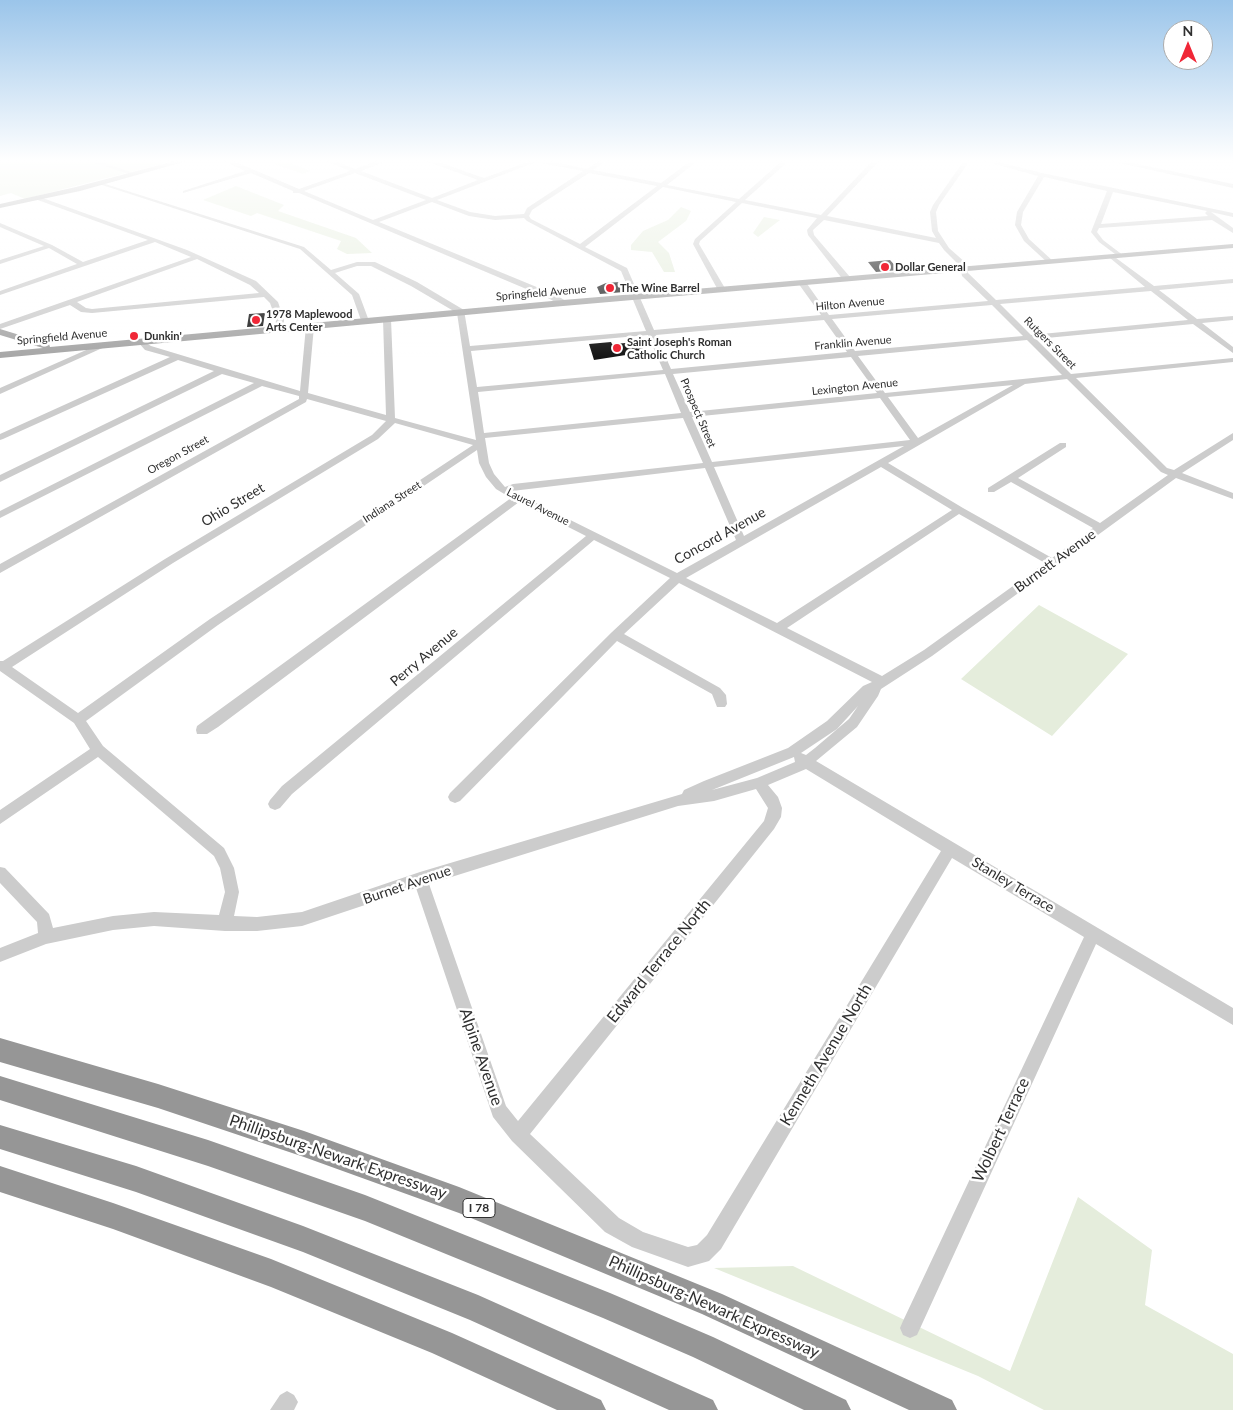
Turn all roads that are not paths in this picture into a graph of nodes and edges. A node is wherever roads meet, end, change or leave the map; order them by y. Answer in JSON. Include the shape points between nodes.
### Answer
{"nodes":[{"id":1,"x":112,"y":225,"type":"edge"},
{"id":2,"x":230,"y":225,"type":"edge"},
{"id":3,"x":379,"y":225,"type":"edge"},
{"id":4,"x":539,"y":225,"type":"edge"},
{"id":5,"x":610,"y":225,"type":"edge"},
{"id":6,"x":714,"y":225,"type":"edge"},
{"id":7,"x":815,"y":225,"type":"edge"},
{"id":8,"x":861,"y":225,"type":"edge"},
{"id":9,"x":934,"y":225,"type":"edge"},
{"id":10,"x":1018,"y":225,"type":"edge"},
{"id":11,"x":1114,"y":225,"type":"edge"},
{"id":12,"x":1,"y":226,"type":"edge"},
{"id":13,"x":1097,"y":226,"type":"joint"},
{"id":14,"x":155,"y":240,"type":"junction"},
{"id":15,"x":940,"y":241,"type":"junction"},
{"id":16,"x":50,"y":246,"type":"junction"},
{"id":17,"x":581,"y":246,"type":"junction"},
{"id":18,"x":1233,"y":246,"type":"edge"},
{"id":19,"x":197,"y":256,"type":"junction"},
{"id":20,"x":1116,"y":256,"type":"junction"},
{"id":21,"x":0,"y":262,"type":"edge"},
{"id":22,"x":1050,"y":262,"type":"junction"},
{"id":23,"x":83,"y":265,"type":"junction"},
{"id":24,"x":964,"y":269,"type":"junction"},
{"id":25,"x":331,"y":272,"type":"junction"},
{"id":26,"x":847,"y":279,"type":"junction"},
{"id":27,"x":1233,"y":281,"type":"edge"},
{"id":28,"x":802,"y":283,"type":"junction"},
{"id":29,"x":1152,"y":288,"type":"junction"},
{"id":30,"x":722,"y":290,"type":"junction"},
{"id":31,"x":0,"y":293,"type":"edge"},
{"id":32,"x":266,"y":294,"type":"junction"},
{"id":33,"x":637,"y":298,"type":"junction"},
{"id":34,"x":71,"y":302,"type":"junction"},
{"id":35,"x":563,"y":303,"type":"junction"},
{"id":36,"x":993,"y":303,"type":"junction"},
{"id":37,"x":461,"y":312,"type":"junction"},
{"id":38,"x":826,"y":318,"type":"junction"},
{"id":39,"x":1233,"y":318,"type":"edge"},
{"id":40,"x":387,"y":319,"type":"junction"},
{"id":41,"x":365,"y":321,"type":"junction"},
{"id":42,"x":1196,"y":322,"type":"junction"},
{"id":43,"x":310,"y":326,"type":"junction"},
{"id":44,"x":0,"y":327,"type":"edge"},
{"id":45,"x":279,"y":329,"type":"junction"},
{"id":46,"x":0,"y":332,"type":"edge"},
{"id":47,"x":652,"y":333,"type":"junction"},
{"id":48,"x":1029,"y":337,"type":"junction"},
{"id":49,"x":142,"y":342,"type":"junction"},
{"id":50,"x":105,"y":345,"type":"junction"},
{"id":51,"x":60,"y":349,"type":"junction"},
{"id":52,"x":468,"y":349,"type":"junction"},
{"id":53,"x":1233,"y":351,"type":"edge"},
{"id":54,"x":852,"y":354,"type":"junction"},
{"id":55,"x":0,"y":355,"type":"edge"},
{"id":56,"x":177,"y":358,"type":"junction"},
{"id":57,"x":1233,"y":360,"type":"edge"},
{"id":58,"x":221,"y":371,"type":"junction"},
{"id":59,"x":668,"y":372,"type":"junction"},
{"id":60,"x":1068,"y":377,"type":"junction"},
{"id":61,"x":1022,"y":382,"type":"junction"},
{"id":62,"x":261,"y":383,"type":"junction"},
{"id":63,"x":474,"y":390,"type":"junction"},
{"id":64,"x":0,"y":391,"type":"edge"},
{"id":65,"x":304,"y":396,"type":"junction"},
{"id":66,"x":883,"y":396,"type":"junction"},
{"id":67,"x":688,"y":416,"type":"junction"},
{"id":68,"x":391,"y":421,"type":"junction"},
{"id":69,"x":1233,"y":436,"type":"edge"},
{"id":70,"x":0,"y":437,"type":"edge"},
{"id":71,"x":480,"y":440,"type":"junction"},
{"id":72,"x":916,"y":442,"type":"junction"},
{"id":73,"x":1062,"y":445,"type":"dead end"},
{"id":74,"x":882,"y":463,"type":"junction"},
{"id":75,"x":708,"y":465,"type":"junction"},
{"id":76,"x":1173,"y":475,"type":"junction"},
{"id":77,"x":1011,"y":478,"type":"junction"},
{"id":78,"x":0,"y":479,"type":"edge"},
{"id":79,"x":505,"y":490,"type":"junction"},
{"id":80,"x":992,"y":490,"type":"dead end"},
{"id":81,"x":1233,"y":496,"type":"edge"},
{"id":82,"x":518,"y":498,"type":"junction"},
{"id":83,"x":960,"y":510,"type":"junction"},
{"id":84,"x":0,"y":515,"type":"edge"},
{"id":85,"x":1101,"y":528,"type":"junction"},
{"id":86,"x":594,"y":535,"type":"junction"},
{"id":87,"x":741,"y":540,"type":"junction"},
{"id":88,"x":1053,"y":563,"type":"junction"},
{"id":89,"x":0,"y":568,"type":"edge"},
{"id":90,"x":677,"y":578,"type":"junction"},
{"id":91,"x":778,"y":628,"type":"junction"},
{"id":92,"x":616,"y":635,"type":"junction"},
{"id":93,"x":2,"y":666,"type":"edge"},
{"id":94,"x":879,"y":684,"type":"junction"},
{"id":95,"x":721,"y":704,"type":"dead end"},
{"id":96,"x":78,"y":720,"type":"junction"},
{"id":97,"x":202,"y":730,"type":"dead end"},
{"id":98,"x":98,"y":750,"type":"junction"},
{"id":99,"x":793,"y":752,"type":"junction"},
{"id":100,"x":806,"y":762,"type":"junction"},
{"id":101,"x":759,"y":783,"type":"junction"},
{"id":102,"x":455,"y":797,"type":"dead end"},
{"id":103,"x":678,"y":800,"type":"junction"},
{"id":104,"x":275,"y":804,"type":"dead end"},
{"id":105,"x":0,"y":818,"type":"edge"},
{"id":106,"x":950,"y":848,"type":"junction"},
{"id":107,"x":0,"y":873,"type":"edge"},
{"id":108,"x":420,"y":879,"type":"junction"},
{"id":109,"x":225,"y":924,"type":"junction"},
{"id":110,"x":1093,"y":933,"type":"junction"},
{"id":111,"x":46,"y":937,"type":"junction"},
{"id":112,"x":0,"y":955,"type":"edge"},
{"id":113,"x":1233,"y":1017,"type":"edge"},
{"id":114,"x":0,"y":1050,"type":"edge"},
{"id":115,"x":0,"y":1088,"type":"edge"},
{"id":116,"x":518,"y":1135,"type":"junction"},
{"id":117,"x":0,"y":1137,"type":"edge"},
{"id":118,"x":0,"y":1179,"type":"edge"},
{"id":119,"x":695,"y":1255,"type":"joint"},
{"id":120,"x":910,"y":1328,"type":"dead end"},
{"id":121,"x":591,"y":1410,"type":"edge"},
{"id":122,"x":703,"y":1410,"type":"edge"},
{"id":123,"x":836,"y":1410,"type":"edge"},
{"id":124,"x":942,"y":1410,"type":"edge"}],
"edges":[{"from":1,"to":14,"type":"street"},
{"from":2,"to":25,"type":"street","via":[[302,248]]},
{"from":3,"to":35,"type":"street"},
{"from":4,"to":17,"type":"street","name":"Prospect Street"},
{"from":5,"to":17,"type":"street"},
{"from":6,"to":30,"type":"street","via":[[696,244]]},
{"from":7,"to":26,"type":"street","via":[[810,230],[811,235]]},
{"from":8,"to":15,"type":"street"},
{"from":9,"to":15,"type":"street","name":"Rutgers Street"},
{"from":10,"to":22,"type":"street","via":[[1026,240]]},
{"from":11,"to":13,"type":"street"},
{"from":12,"to":16,"type":"street"},
{"from":13,"to":20,"type":"street","via":[[1094,232]]},
{"from":14,"to":19,"type":"street"},
{"from":14,"to":23,"type":"street"},
{"from":15,"to":24,"type":"street","name":"Rutgers Street"},
{"from":16,"to":21,"type":"street"},
{"from":16,"to":23,"type":"street"},
{"from":17,"to":33,"type":"street","name":"Prospect Street","via":[[624,270]]},
{"from":18,"to":20,"type":"main road","name":"Springfield Avenue"},
{"from":19,"to":32,"type":"street","via":[[253,283]]},
{"from":19,"to":34,"type":"street"},
{"from":20,"to":22,"type":"main road","name":"Springfield Avenue"},
{"from":20,"to":29,"type":"street"},
{"from":22,"to":24,"type":"main road","name":"Springfield Avenue"},
{"from":23,"to":31,"type":"street"},
{"from":24,"to":26,"type":"main road","name":"Springfield Avenue"},
{"from":24,"to":36,"type":"street","name":"Rutgers Street"},
{"from":25,"to":37,"type":"street","via":[[357,264],[372,264]]},
{"from":25,"to":41,"type":"street","via":[[355,294]]},
{"from":26,"to":28,"type":"main road","name":"Springfield Avenue"},
{"from":27,"to":29,"type":"street","name":"Hilton Avenue"},
{"from":28,"to":30,"type":"main road","name":"Springfield Avenue"},
{"from":28,"to":38,"type":"street"},
{"from":29,"to":36,"type":"street","name":"Hilton Avenue"},
{"from":29,"to":42,"type":"street"},
{"from":30,"to":33,"type":"main road","name":"Springfield Avenue"},
{"from":32,"to":34,"type":"street","via":[[92,311]]},
{"from":32,"to":45,"type":"street","via":[[278,312]]},
{"from":33,"to":35,"type":"main road","name":"Springfield Avenue"},
{"from":33,"to":47,"type":"street","name":"Prospect Street"},
{"from":34,"to":44,"type":"street"},
{"from":35,"to":37,"type":"main road","name":"Springfield Avenue"},
{"from":36,"to":38,"type":"street","name":"Hilton Avenue"},
{"from":36,"to":48,"type":"street","name":"Rutgers Street"},
{"from":37,"to":40,"type":"main road","name":"Springfield Avenue"},
{"from":37,"to":52,"type":"street"},
{"from":38,"to":47,"type":"street","name":"Hilton Avenue"},
{"from":38,"to":54,"type":"street"},
{"from":39,"to":42,"type":"street","name":"Franklin Avenue"},
{"from":40,"to":41,"type":"main road","name":"Springfield Avenue"},
{"from":40,"to":68,"type":"street"},
{"from":41,"to":43,"type":"main road","name":"Springfield Avenue"},
{"from":42,"to":48,"type":"street","name":"Franklin Avenue"},
{"from":42,"to":53,"type":"street"},
{"from":43,"to":45,"type":"main road","name":"Springfield Avenue"},
{"from":43,"to":65,"type":"street"},
{"from":45,"to":49,"type":"main road","name":"Springfield Avenue"},
{"from":46,"to":51,"type":"main road"},
{"from":47,"to":52,"type":"street","name":"Hilton Avenue"},
{"from":47,"to":59,"type":"street","name":"Prospect Street"},
{"from":48,"to":54,"type":"street","name":"Franklin Avenue"},
{"from":48,"to":60,"type":"street","name":"Rutgers Street"},
{"from":49,"to":50,"type":"main road","name":"Springfield Avenue"},
{"from":49,"to":56,"type":"street","via":[[148,348]]},
{"from":50,"to":51,"type":"main road","name":"Springfield Avenue"},
{"from":50,"to":64,"type":"street"},
{"from":51,"to":55,"type":"main road","name":"Springfield Avenue"},
{"from":52,"to":63,"type":"street"},
{"from":54,"to":59,"type":"street","name":"Franklin Avenue"},
{"from":54,"to":66,"type":"street"},
{"from":56,"to":58,"type":"street"},
{"from":56,"to":70,"type":"street"},
{"from":57,"to":60,"type":"street","name":"Lexington Avenue"},
{"from":58,"to":62,"type":"street"},
{"from":58,"to":78,"type":"street"},
{"from":59,"to":63,"type":"street","name":"Franklin Avenue"},
{"from":59,"to":67,"type":"street","name":"Prospect Street"},
{"from":60,"to":61,"type":"street","name":"Lexington Avenue"},
{"from":60,"to":76,"type":"street","name":"Rutgers Street"},
{"from":61,"to":66,"type":"street","name":"Lexington Avenue"},
{"from":61,"to":72,"type":"street","name":"Concord Avenue"},
{"from":62,"to":65,"type":"street"},
{"from":62,"to":84,"type":"street"},
{"from":63,"to":71,"type":"street"},
{"from":65,"to":68,"type":"street"},
{"from":65,"to":89,"type":"street","name":"Oregon Street","via":[[303,400]]},
{"from":66,"to":67,"type":"street","name":"Lexington Avenue"},
{"from":66,"to":72,"type":"street"},
{"from":67,"to":71,"type":"street","name":"Lexington Avenue"},
{"from":67,"to":75,"type":"street","name":"Prospect Street"},
{"from":68,"to":71,"type":"street"},
{"from":68,"to":93,"type":"street","name":"Ohio Street","via":[[376,436]]},
{"from":69,"to":76,"type":"street","name":"Burnett Avenue"},
{"from":71,"to":79,"type":"street","name":"Laurel Avenue","via":[[488,474]]},
{"from":71,"to":96,"type":"street","name":"Indiana Street","via":[[214,622]]},
{"from":72,"to":74,"type":"street","name":"Concord Avenue"},
{"from":72,"to":75,"type":"street"},
{"from":73,"to":77,"type":"street"},
{"from":74,"to":83,"type":"street"},
{"from":74,"to":87,"type":"street","name":"Concord Avenue"},
{"from":75,"to":79,"type":"street"},
{"from":75,"to":87,"type":"street","name":"Prospect Street"},
{"from":76,"to":81,"type":"street","name":"Rutgers Street"},
{"from":76,"to":85,"type":"street","name":"Burnett Avenue"},
{"from":77,"to":80,"type":"street"},
{"from":77,"to":85,"type":"street"},
{"from":79,"to":82,"type":"street","name":"Laurel Avenue"},
{"from":82,"to":86,"type":"street","name":"Laurel Avenue"},
{"from":82,"to":97,"type":"street"},
{"from":83,"to":88,"type":"street"},
{"from":83,"to":91,"type":"street"},
{"from":85,"to":88,"type":"street","name":"Burnett Avenue"},
{"from":86,"to":90,"type":"street","name":"Laurel Avenue"},
{"from":86,"to":104,"type":"street","name":"Perry Avenue","via":[[287,790]]},
{"from":87,"to":90,"type":"street","name":"Concord Avenue"},
{"from":88,"to":94,"type":"street","name":"Burnett Avenue","via":[[928,653]]},
{"from":90,"to":91,"type":"street","name":"Laurel Avenue"},
{"from":90,"to":92,"type":"street","name":"Concord Avenue"},
{"from":91,"to":94,"type":"street","name":"Laurel Avenue"},
{"from":92,"to":95,"type":"street","via":[[716,691]]},
{"from":92,"to":102,"type":"street","name":"Concord Avenue"},
{"from":93,"to":96,"type":"street"},
{"from":94,"to":99,"type":"street","name":"Burnett Avenue","via":[[867,689],[832,725]]},
{"from":94,"to":100,"type":"street","name":"Burnett Avenue","via":[[852,722]]},
{"from":96,"to":98,"type":"street"},
{"from":98,"to":105,"type":"street"},
{"from":98,"to":109,"type":"street","via":[[219,852],[227,868],[232,892]]},
{"from":99,"to":100,"type":"street","name":"Stanley Terrace"},
{"from":99,"to":103,"type":"street","name":"Burnett Avenue"},
{"from":100,"to":101,"type":"street","name":"Burnet Avenue"},
{"from":100,"to":106,"type":"street","name":"Stanley Terrace"},
{"from":101,"to":103,"type":"street","name":"Burnet Avenue","via":[[714,795]]},
{"from":101,"to":116,"type":"street","name":"Edward Terrace North","via":[[775,808],[769,825]]},
{"from":103,"to":108,"type":"street","name":"Burnet Avenue"},
{"from":106,"to":110,"type":"street","name":"Stanley Terrace"},
{"from":106,"to":119,"type":"street","name":"Kenneth Avenue North","via":[[714,1242],[702,1254]]},
{"from":107,"to":111,"type":"street","via":[[44,919]]},
{"from":108,"to":109,"type":"street","name":"Burnet Avenue","via":[[302,919]]},
{"from":108,"to":116,"type":"street","name":"Alpine Avenue","via":[[500,1111]]},
{"from":109,"to":111,"type":"street","name":"Burnet Avenue","via":[[139,920]]},
{"from":110,"to":113,"type":"street","name":"Stanley Terrace"},
{"from":110,"to":120,"type":"street","name":"Wolbert Terrace"},
{"from":111,"to":112,"type":"street","name":"Burnet Avenue"},
{"from":114,"to":124,"type":"highway","name":"Phillipsburg-Newark Expressway","number":"I 78","via":[[167,1099],[458,1200],[712,1304]]},
{"from":115,"to":123,"type":"highway","via":[[208,1152],[382,1214],[618,1310]]},
{"from":116,"to":119,"type":"street","name":"Alpine Avenue","via":[[612,1225],[638,1240],[688,1257]]},
{"from":117,"to":122,"type":"highway","via":[[136,1179],[320,1245],[478,1309]]},
{"from":118,"to":121,"type":"highway","via":[[113,1216],[279,1277],[442,1343]]}]}
